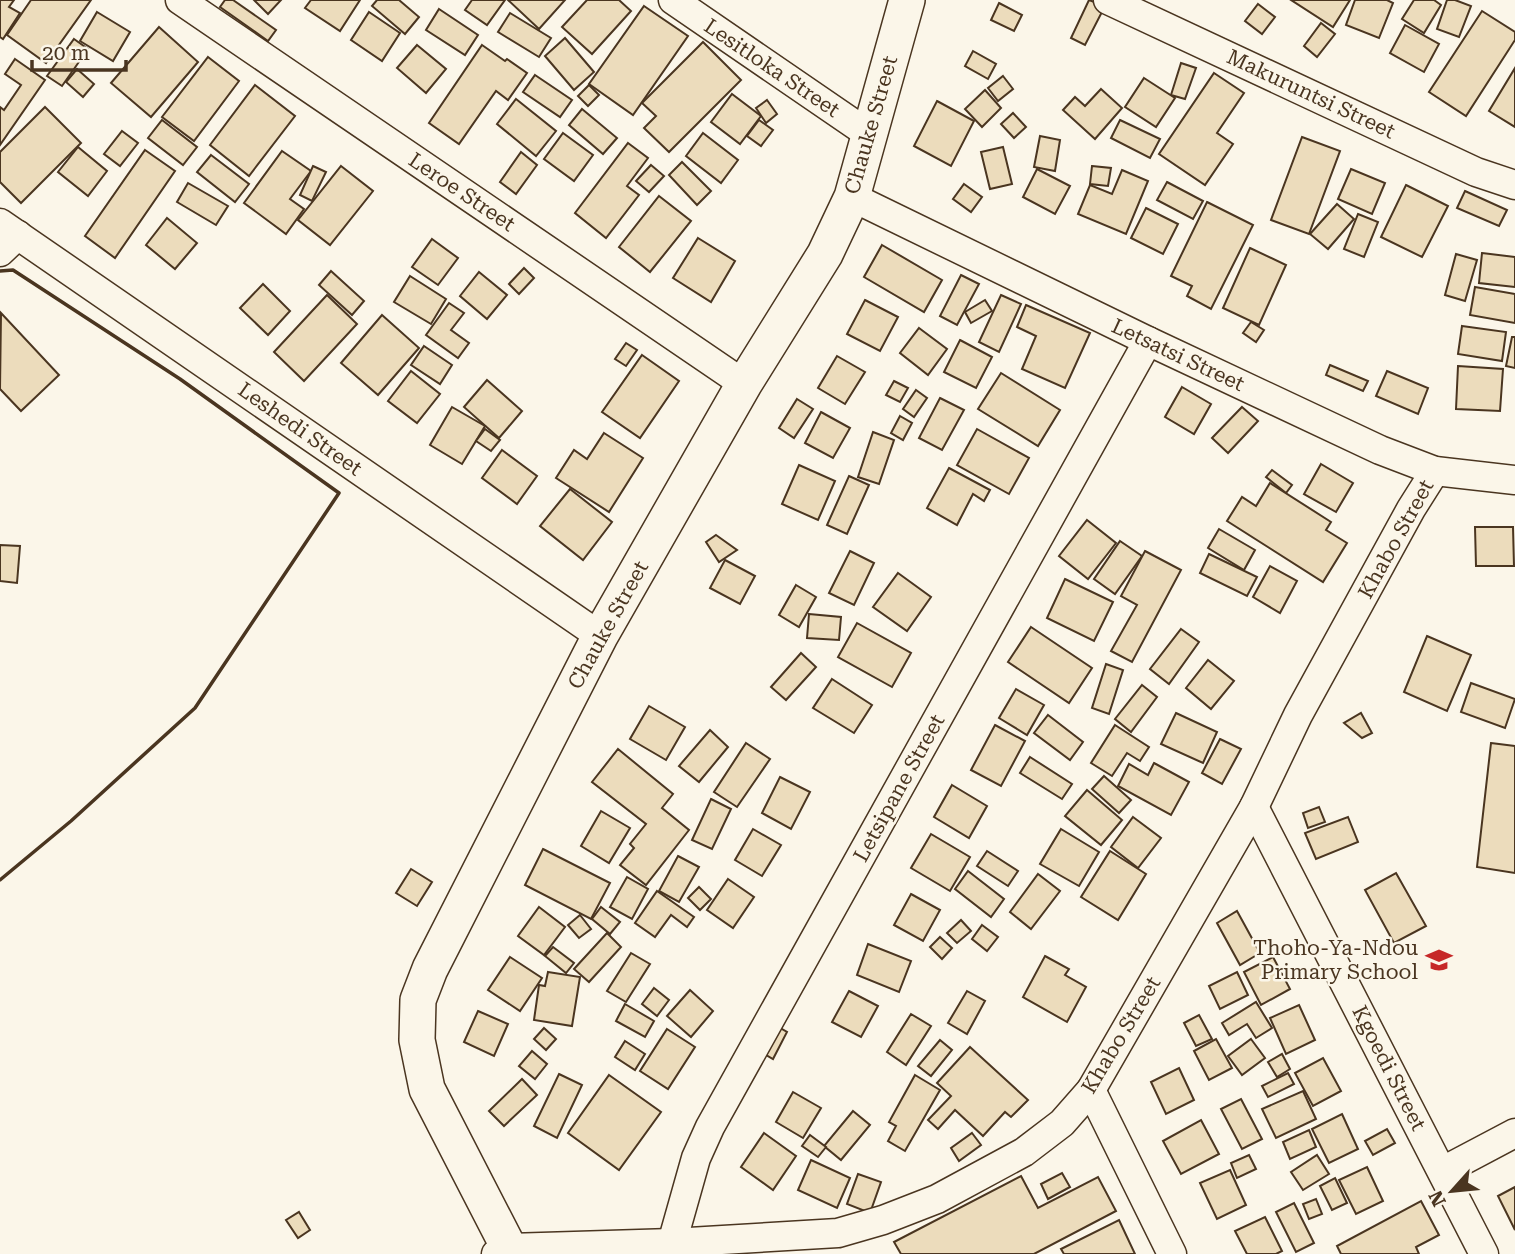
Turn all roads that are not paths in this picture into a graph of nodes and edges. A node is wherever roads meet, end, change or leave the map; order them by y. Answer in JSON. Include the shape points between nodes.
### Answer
{"nodes":[{"id":1,"x":180,"y":0,"type":"edge"},
{"id":2,"x":673,"y":0,"type":"edge"},
{"id":3,"x":906,"y":0,"type":"edge"},
{"id":4,"x":1108,"y":0,"type":"edge"},
{"id":5,"x":870,"y":135,"type":"junction"},
{"id":6,"x":1515,"y":185,"type":"edge"},
{"id":7,"x":852,"y":197,"type":"junction"},
{"id":8,"x":6,"y":237,"type":"edge"},
{"id":9,"x":1147,"y":341,"type":"junction"},
{"id":10,"x":744,"y":384,"type":"junction"},
{"id":11,"x":1435,"y":471,"type":"junction"},
{"id":12,"x":1515,"y":480,"type":"edge"},
{"id":13,"x":600,"y":636,"type":"junction"},
{"id":14,"x":1254,"y":807,"type":"junction"},
{"id":15,"x":1091,"y":1090,"type":"junction"},
{"id":16,"x":1515,"y":1133,"type":"edge"},
{"id":17,"x":1443,"y":1171,"type":"junction"},
{"id":18,"x":672,"y":1243,"type":"junction"},
{"id":19,"x":843,"y":1243,"type":"edge"},
{"id":20,"x":506,"y":1252,"type":"edge"},
{"id":21,"x":1172,"y":1254,"type":"edge"},
{"id":22,"x":1485,"y":1254,"type":"edge"}],
"edges":[{"from":1,"to":10,"type":"street","name":"Leroe Street"},
{"from":2,"to":5,"type":"street","name":"Lesitloka Street"},
{"from":3,"to":5,"type":"street","name":"Chauke Street"},
{"from":4,"to":6,"type":"street","name":"Makuruntsi Street","via":[[1476,172]]},
{"from":5,"to":7,"type":"street","name":"Chauke Street"},
{"from":7,"to":9,"type":"street","name":"Letsatsi Street"},
{"from":7,"to":10,"type":"street","name":"Chauke Street","via":[[825,254]]},
{"from":8,"to":13,"type":"street","name":"Leshedi Street"},
{"from":9,"to":11,"type":"street","name":"Letsatsi Street"},
{"from":9,"to":18,"type":"street","name":"Letsipane Street","via":[[710,1127],[695,1158]]},
{"from":10,"to":13,"type":"street","name":"Chauke Street"},
{"from":11,"to":12,"type":"street","name":"Letsatsi Street"},
{"from":11,"to":14,"type":"street","name":"Khabo Street","via":[[1298,715]]},
{"from":13,"to":20,"type":"street","name":"Chauke Street","via":[[418,1000],[417,1040],[426,1089]]},
{"from":14,"to":15,"type":"street","name":"Khabo Street"},
{"from":14,"to":17,"type":"street","name":"Kgoedi Street"},
{"from":15,"to":19,"type":"street","name":"Khabo Street","via":[[1062,1124],[1024,1152]]},
{"from":15,"to":21,"type":"street"},
{"from":16,"to":17,"type":"street"},
{"from":17,"to":22,"type":"street","name":"Kgoedi Street"},
{"from":18,"to":19,"type":"street","name":"Khabo Street"},
{"from":18,"to":20,"type":"street","name":"Khabo Street"}]}
